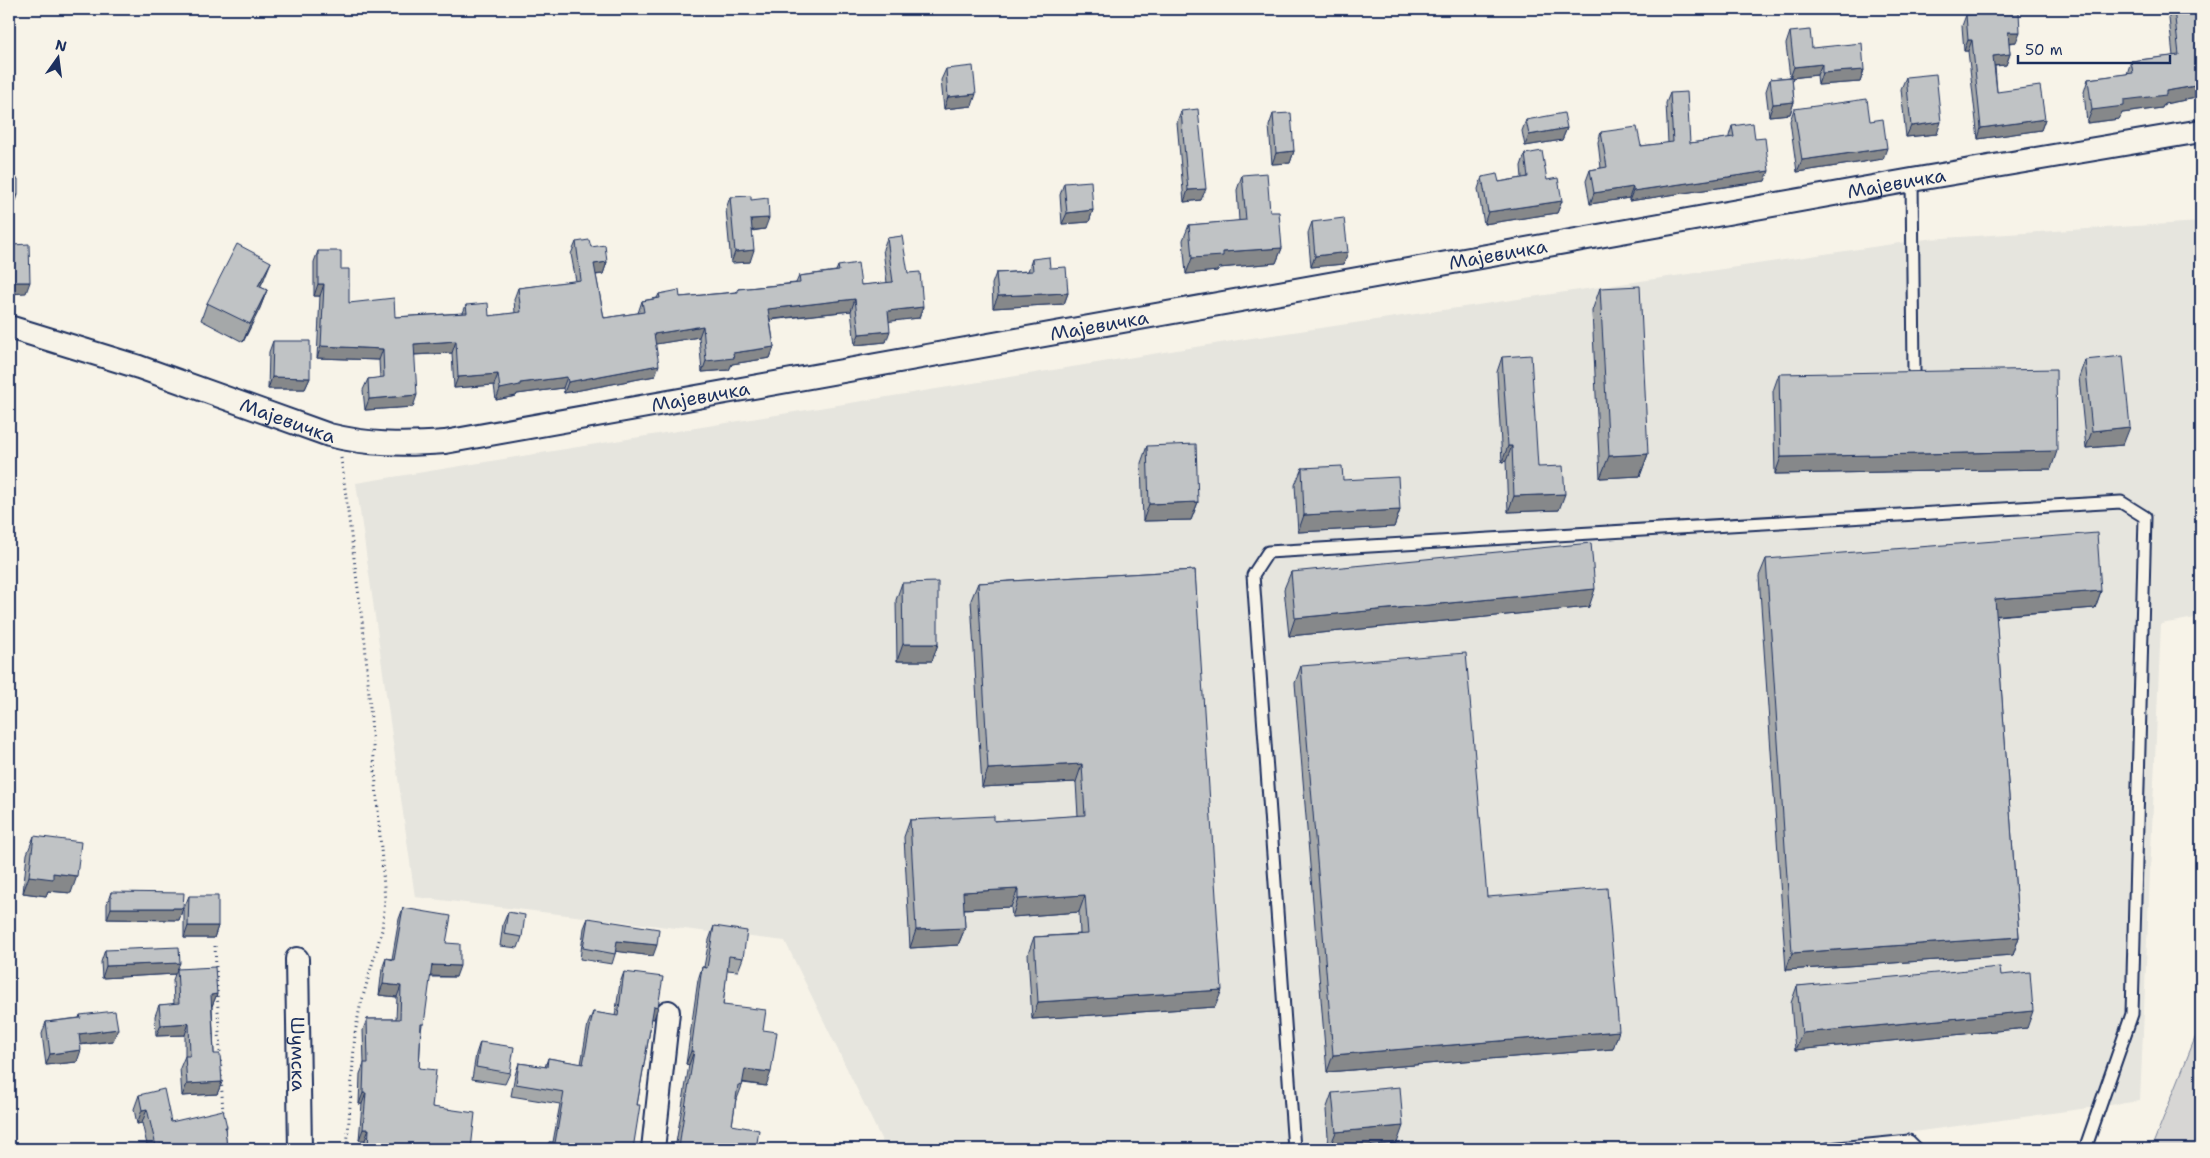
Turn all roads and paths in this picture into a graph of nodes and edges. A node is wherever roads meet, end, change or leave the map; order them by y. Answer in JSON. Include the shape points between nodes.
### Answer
{"nodes":[{"id":1,"x":2201,"y":131,"type":"edge"},
{"id":2,"x":1912,"y":180,"type":"junction"},
{"id":3,"x":9,"y":327,"type":"edge"},
{"id":4,"x":1914,"y":371,"type":"edge"},
{"id":5,"x":338,"y":437,"type":"junction"},
{"id":6,"x":214,"y":946,"type":"dead end"},
{"id":7,"x":296,"y":959,"type":"dead end"},
{"id":8,"x":668,"y":1012,"type":"dead end"},
{"id":9,"x":224,"y":1121,"type":"edge"},
{"id":10,"x":1913,"y":1145,"type":"edge"},
{"id":11,"x":300,"y":1149,"type":"edge"},
{"id":12,"x":347,"y":1149,"type":"edge"},
{"id":13,"x":653,"y":1149,"type":"edge"},
{"id":14,"x":1294,"y":1149,"type":"edge"},
{"id":15,"x":1828,"y":1149,"type":"edge"},
{"id":16,"x":2085,"y":1149,"type":"edge"}],
"edges":[{"from":1,"to":2,"type":"street","name":"Мајевичка"},
{"from":2,"to":4,"type":"lane"},
{"from":2,"to":5,"type":"street","name":"Мајевичка","via":[[445,442],[384,444]]},
{"from":3,"to":5,"type":"street","name":"Мајевичка","via":[[139,367]]},
{"from":5,"to":12,"type":"path","via":[[365,644],[385,900],[382,930],[355,1033]]},
{"from":6,"to":9,"type":"path"},
{"from":7,"to":11,"type":"street","name":"Шумска"},
{"from":8,"to":13,"type":"street"},
{"from":10,"to":15,"type":"lane"},
{"from":14,"to":16,"type":"lane","via":[[1253,575],[1268,552],[2121,502],[2145,516],[2132,1014]]}]}
